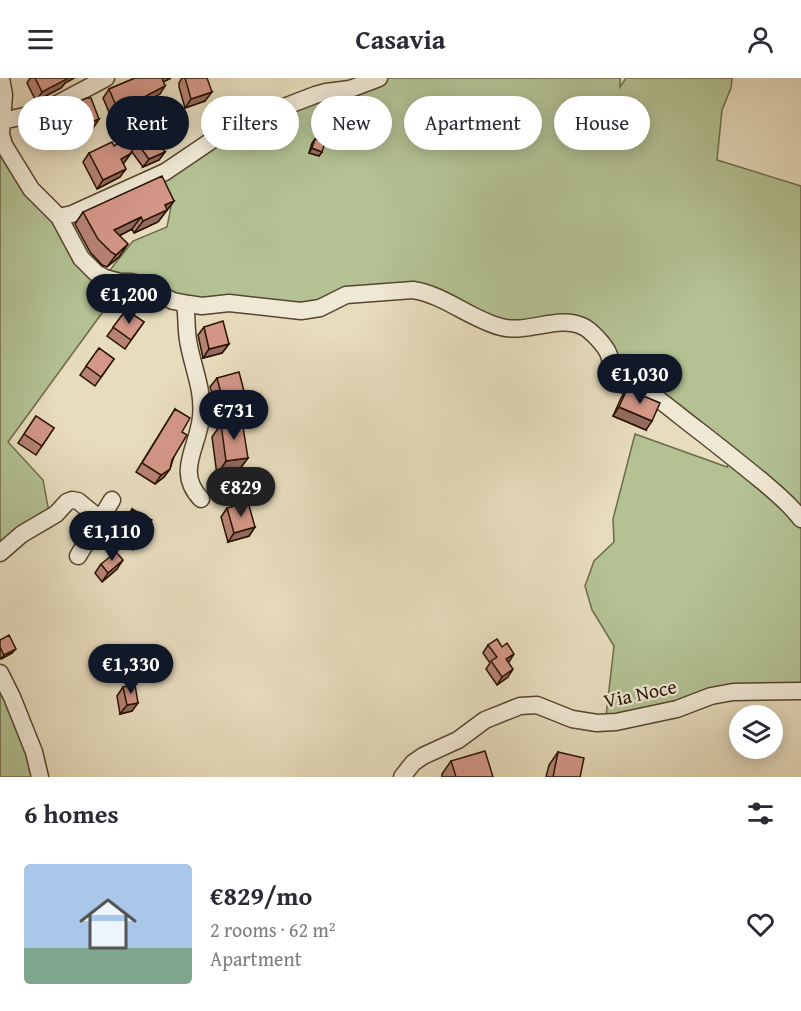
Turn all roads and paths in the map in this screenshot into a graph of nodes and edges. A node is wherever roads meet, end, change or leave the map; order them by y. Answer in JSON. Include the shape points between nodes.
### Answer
{"nodes":[{"id":1,"x":1,"y":78,"type":"edge"},
{"id":2,"x":106,"y":78,"type":"edge"},
{"id":3,"x":379,"y":78,"type":"edge"},
{"id":4,"x":2,"y":121,"type":"junction"},
{"id":5,"x":59,"y":217,"type":"junction"},
{"id":6,"x":185,"y":304,"type":"junction"},
{"id":7,"x":201,"y":499,"type":"dead end"},
{"id":8,"x":112,"y":500,"type":"dead end"},
{"id":9,"x":100,"y":519,"type":"junction"},
{"id":10,"x":801,"y":519,"type":"edge"},
{"id":11,"x":0,"y":553,"type":"edge"},
{"id":12,"x":78,"y":556,"type":"dead end"},
{"id":13,"x":0,"y":674,"type":"edge"},
{"id":14,"x":801,"y":691,"type":"edge"},
{"id":15,"x":40,"y":777,"type":"edge"},
{"id":16,"x":402,"y":777,"type":"edge"}],
"edges":[{"from":1,"to":4,"type":"street"},
{"from":2,"to":4,"type":"street","via":[[57,104]]},
{"from":3,"to":5,"type":"street","via":[[315,95],[230,128],[165,171]]},
{"from":4,"to":5,"type":"street","via":[[4,144],[31,189]]},
{"from":5,"to":6,"type":"street","via":[[81,258],[96,273],[140,284]]},
{"from":6,"to":7,"type":"street","via":[[188,342],[200,388],[201,417],[188,475]]},
{"from":6,"to":10,"type":"street","via":[[229,303],[301,311],[320,308],[346,295],[413,290],[434,295],[501,327],[580,325],[609,354],[612,374],[617,380],[649,393],[732,456]]},
{"from":8,"to":9,"type":"street"},
{"from":9,"to":11,"type":"street","via":[[78,501],[67,502]]},
{"from":9,"to":12,"type":"street"},
{"from":13,"to":15,"type":"street","via":[[34,752]]},
{"from":14,"to":16,"type":"street","name":"Via Noce","via":[[734,692],[607,723],[572,719],[528,704],[485,720],[458,740],[423,756]]}]}
